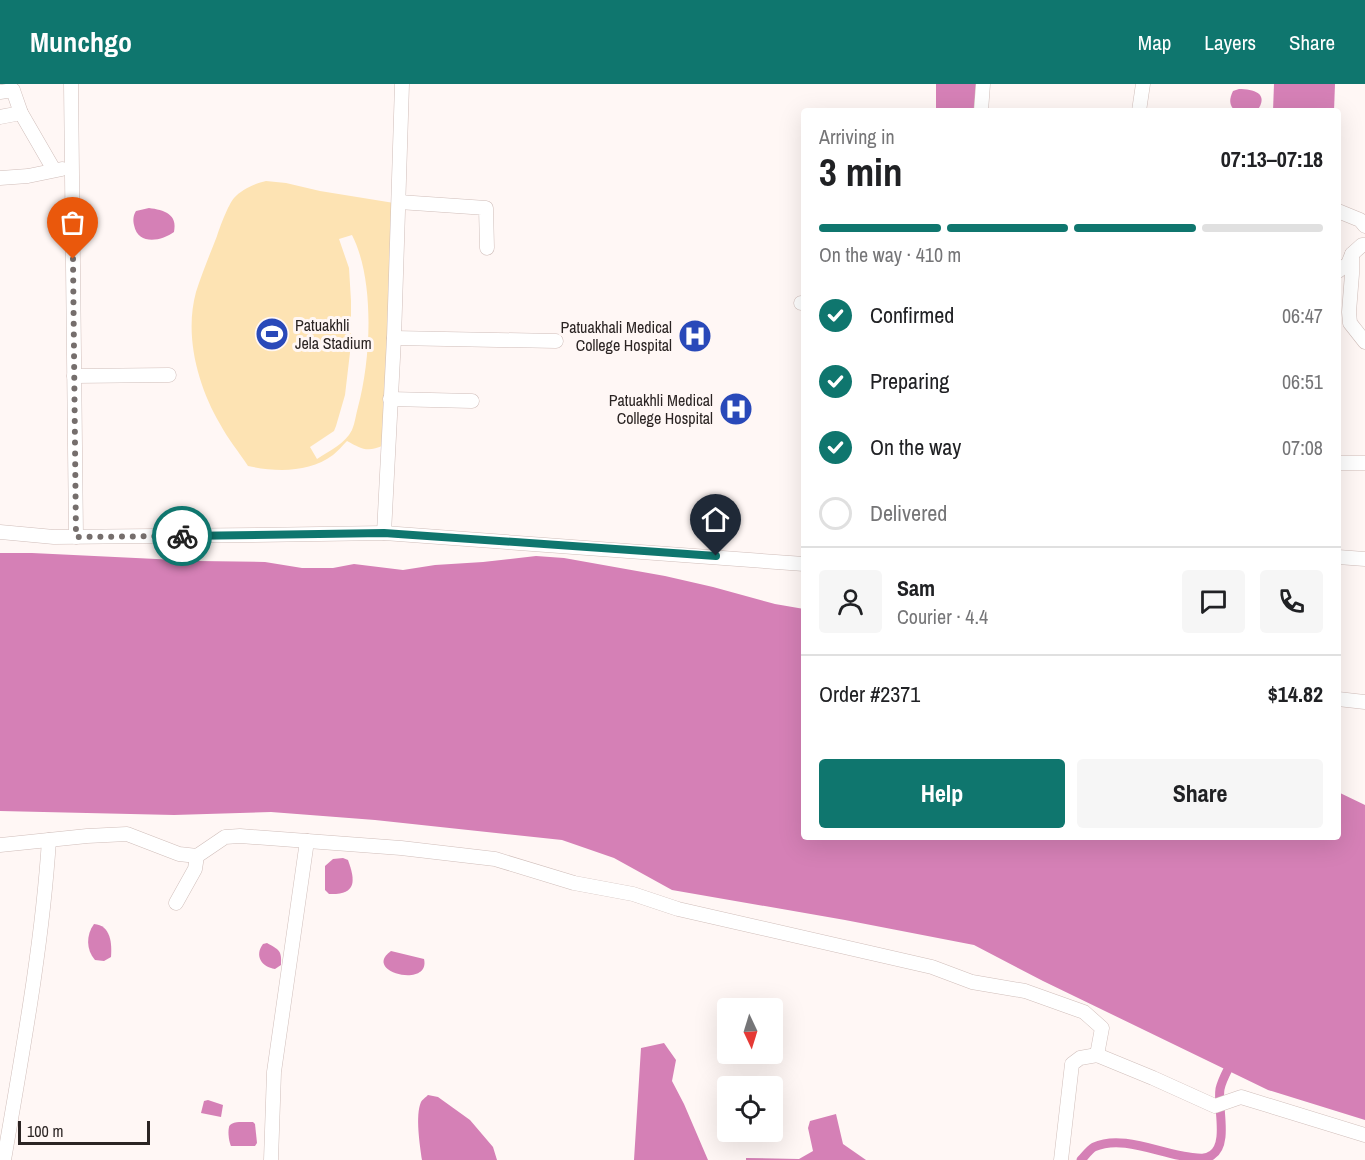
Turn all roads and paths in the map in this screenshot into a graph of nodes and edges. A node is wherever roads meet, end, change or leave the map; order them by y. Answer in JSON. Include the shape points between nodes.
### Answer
{"nodes":[{"id":1,"x":71,"y":84,"type":"edge"},
{"id":2,"x":402,"y":84,"type":"edge"},
{"id":3,"x":983,"y":84,"type":"edge"},
{"id":4,"x":1143,"y":84,"type":"edge"},
{"id":5,"x":0,"y":92,"type":"edge"},
{"id":6,"x":981,"y":108,"type":"edge"},
{"id":7,"x":1139,"y":108,"type":"edge"},
{"id":8,"x":21,"y":113,"type":"junction"},
{"id":9,"x":0,"y":117,"type":"edge"},
{"id":10,"x":73,"y":168,"type":"junction"},
{"id":11,"x":54,"y":170,"type":"junction"},
{"id":12,"x":0,"y":178,"type":"edge"},
{"id":13,"x":399,"y":202,"type":"junction"},
{"id":14,"x":1341,"y":212,"type":"edge"},
{"id":15,"x":1365,"y":226,"type":"edge"},
{"id":16,"x":1365,"y":245,"type":"edge"},
{"id":17,"x":487,"y":248,"type":"dead end"},
{"id":18,"x":1352,"y":254,"type":"junction"},
{"id":19,"x":1341,"y":269,"type":"edge"},
{"id":20,"x":394,"y":338,"type":"junction"},
{"id":21,"x":556,"y":341,"type":"dead end"},
{"id":22,"x":1365,"y":342,"type":"edge"},
{"id":23,"x":170,"y":375,"type":"dead end"},
{"id":24,"x":74,"y":376,"type":"junction"},
{"id":25,"x":390,"y":399,"type":"junction"},
{"id":26,"x":472,"y":401,"type":"dead end"},
{"id":27,"x":1341,"y":463,"type":"edge"},
{"id":28,"x":1365,"y":464,"type":"edge"},
{"id":29,"x":0,"y":532,"type":"edge"},
{"id":30,"x":384,"y":533,"type":"junction"},
{"id":31,"x":76,"y":537,"type":"junction"},
{"id":32,"x":1341,"y":557,"type":"edge"},
{"id":33,"x":1365,"y":559,"type":"edge"},
{"id":34,"x":801,"y":564,"type":"edge"},
{"id":35,"x":1341,"y":699,"type":"edge"},
{"id":36,"x":1365,"y":702,"type":"edge"},
{"id":37,"x":49,"y":840,"type":"junction"},
{"id":38,"x":307,"y":841,"type":"junction"},
{"id":39,"x":0,"y":845,"type":"edge"},
{"id":40,"x":196,"y":856,"type":"junction"},
{"id":41,"x":176,"y":903,"type":"dead end"},
{"id":42,"x":1097,"y":1055,"type":"junction"},
{"id":43,"x":1365,"y":1135,"type":"edge"},
{"id":44,"x":4,"y":1160,"type":"edge"},
{"id":45,"x":271,"y":1160,"type":"edge"},
{"id":46,"x":1061,"y":1160,"type":"edge"}],
"edges":[{"from":1,"to":10,"type":"street"},
{"from":2,"to":13,"type":"street"},
{"from":3,"to":6,"type":"street"},
{"from":4,"to":7,"type":"street"},
{"from":5,"to":8,"type":"street","via":[[13,90]]},
{"from":8,"to":9,"type":"street"},
{"from":8,"to":11,"type":"street"},
{"from":10,"to":11,"type":"street"},
{"from":10,"to":24,"type":"street"},
{"from":11,"to":12,"type":"street"},
{"from":13,"to":17,"type":"street","via":[[486,208]]},
{"from":13,"to":20,"type":"street"},
{"from":14,"to":15,"type":"street"},
{"from":16,"to":18,"type":"street"},
{"from":18,"to":19,"type":"street"},
{"from":18,"to":22,"type":"street","via":[[1350,323]]},
{"from":20,"to":21,"type":"street"},
{"from":20,"to":25,"type":"street"},
{"from":23,"to":24,"type":"street"},
{"from":24,"to":31,"type":"street"},
{"from":25,"to":26,"type":"street"},
{"from":25,"to":30,"type":"street"},
{"from":27,"to":28,"type":"street"},
{"from":29,"to":31,"type":"street"},
{"from":30,"to":31,"type":"street"},
{"from":30,"to":34,"type":"street"},
{"from":32,"to":33,"type":"street"},
{"from":35,"to":36,"type":"street"},
{"from":37,"to":39,"type":"street"},
{"from":37,"to":40,"type":"street","via":[[127,834],[179,854]]},
{"from":37,"to":44,"type":"street","via":[[28,1019]]},
{"from":38,"to":40,"type":"street","via":[[225,837]]},
{"from":38,"to":42,"type":"street","via":[[495,859],[678,909],[932,967],[972,982],[1025,991],[1084,1012],[1102,1029]]},
{"from":38,"to":45,"type":"street","via":[[274,1072]]},
{"from":40,"to":41,"type":"street","via":[[195,869]]},
{"from":42,"to":43,"type":"street","via":[[1215,1106],[1241,1097]]},
{"from":42,"to":46,"type":"street","via":[[1072,1064]]}]}
